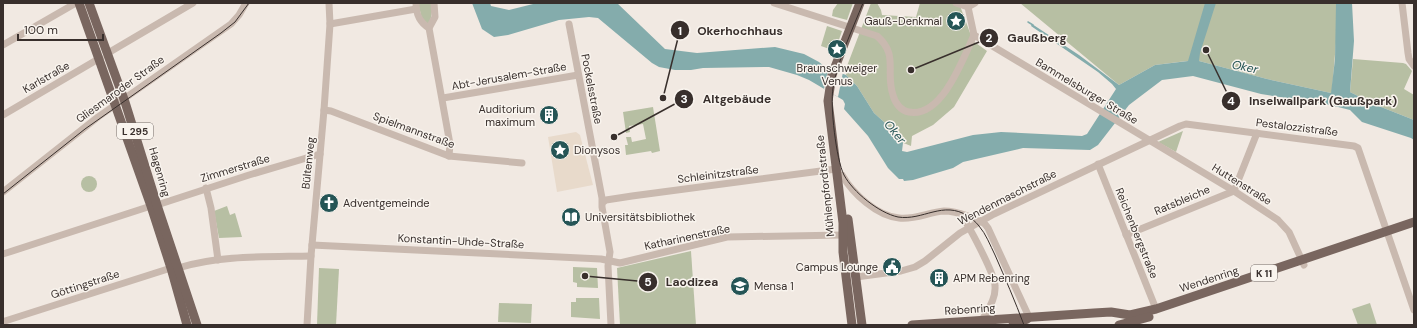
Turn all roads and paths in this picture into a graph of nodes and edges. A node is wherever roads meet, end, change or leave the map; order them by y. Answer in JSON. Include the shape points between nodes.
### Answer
{"nodes":[{"id":1,"x":76,"y":3,"type":"edge"},
{"id":2,"x":80,"y":3,"type":"edge"},
{"id":3,"x":89,"y":3,"type":"edge"},
{"id":4,"x":193,"y":3,"type":"edge"},
{"id":5,"x":246,"y":3,"type":"edge"},
{"id":6,"x":329,"y":3,"type":"edge"},
{"id":7,"x":434,"y":3,"type":"edge"},
{"id":8,"x":774,"y":3,"type":"edge"},
{"id":9,"x":860,"y":3,"type":"edge"},
{"id":10,"x":864,"y":3,"type":"edge"},
{"id":11,"x":956,"y":3,"type":"edge"},
{"id":12,"x":975,"y":3,"type":"edge"},
{"id":13,"x":1402,"y":3,"type":"edge"},
{"id":14,"x":416,"y":6,"type":"edge"},
{"id":15,"x":968,"y":8,"type":"junction"},
{"id":16,"x":330,"y":24,"type":"junction"},
{"id":17,"x":569,"y":24,"type":"dead end"},
{"id":18,"x":429,"y":28,"type":"junction"},
{"id":19,"x":852,"y":28,"type":"junction"},
{"id":20,"x":974,"y":35,"type":"junction"},
{"id":21,"x":1414,"y":42,"type":"edge"},
{"id":22,"x":3,"y":45,"type":"edge"},
{"id":23,"x":1407,"y":46,"type":"junction"},
{"id":24,"x":104,"y":56,"type":"junction"},
{"id":25,"x":1414,"y":66,"type":"edge"},
{"id":26,"x":578,"y":75,"type":"junction"},
{"id":27,"x":442,"y":98,"type":"junction"},
{"id":28,"x":124,"y":99,"type":"junction"},
{"id":29,"x":115,"y":104,"type":"junction"},
{"id":30,"x":324,"y":110,"type":"junction"},
{"id":31,"x":3,"y":115,"type":"edge"},
{"id":32,"x":1257,"y":133,"type":"junction"},
{"id":33,"x":1148,"y":140,"type":"junction"},
{"id":34,"x":320,"y":154,"type":"junction"},
{"id":35,"x":449,"y":156,"type":"junction"},
{"id":36,"x":522,"y":163,"type":"dead end"},
{"id":37,"x":1098,"y":164,"type":"junction"},
{"id":38,"x":839,"y":172,"type":"junction"},
{"id":39,"x":206,"y":188,"type":"junction"},
{"id":40,"x":1234,"y":191,"type":"junction"},
{"id":41,"x":3,"y":192,"type":"edge"},
{"id":42,"x":603,"y":202,"type":"junction"},
{"id":43,"x":154,"y":205,"type":"junction"},
{"id":44,"x":960,"y":214,"type":"junction"},
{"id":45,"x":981,"y":221,"type":"junction"},
{"id":46,"x":1414,"y":222,"type":"edge"},
{"id":47,"x":969,"y":227,"type":"junction"},
{"id":48,"x":1414,"y":228,"type":"edge"},
{"id":49,"x":1388,"y":234,"type":"junction"},
{"id":50,"x":843,"y":235,"type":"junction"},
{"id":51,"x":1126,"y":235,"type":"junction"},
{"id":52,"x":312,"y":245,"type":"junction"},
{"id":53,"x":3,"y":254,"type":"edge"},
{"id":54,"x":311,"y":256,"type":"junction"},
{"id":55,"x":218,"y":260,"type":"junction"},
{"id":56,"x":609,"y":261,"type":"junction"},
{"id":57,"x":1304,"y":263,"type":"junction"},
{"id":58,"x":174,"y":268,"type":"junction"},
{"id":59,"x":856,"y":277,"type":"junction"},
{"id":60,"x":1156,"y":309,"type":"junction"},
{"id":61,"x":1414,"y":310,"type":"edge"},
{"id":62,"x":5,"y":320,"type":"edge"},
{"id":63,"x":982,"y":320,"type":"junction"},
{"id":64,"x":1030,"y":322,"type":"edge"},
{"id":65,"x":1124,"y":322,"type":"edge"},
{"id":66,"x":1013,"y":323,"type":"edge"},
{"id":67,"x":186,"y":325,"type":"edge"},
{"id":68,"x":197,"y":325,"type":"edge"},
{"id":69,"x":307,"y":325,"type":"edge"},
{"id":70,"x":611,"y":325,"type":"edge"},
{"id":71,"x":852,"y":325,"type":"edge"},
{"id":72,"x":862,"y":325,"type":"edge"},
{"id":73,"x":912,"y":325,"type":"edge"}],
"edges":[{"from":1,"to":22,"type":"street"},
{"from":2,"to":24,"type":"main road","name":"Hagenring","number":"L 295"},
{"from":3,"to":24,"type":"main road","name":"Hagenring","number":"L 295"},
{"from":4,"to":24,"type":"street","name":"Karlstraße"},
{"from":5,"to":28,"type":"street","name":"Gliesmaroder Straße","via":[[230,24]]},
{"from":6,"to":16,"type":"street","name":"Bültenweg"},
{"from":7,"to":18,"type":"street","via":[[435,17]]},
{"from":8,"to":19,"type":"street"},
{"from":9,"to":19,"type":"main road"},
{"from":10,"to":19,"type":"main road"},
{"from":11,"to":15,"type":"street"},
{"from":12,"to":15,"type":"street"},
{"from":13,"to":23,"type":"street"},
{"from":14,"to":16,"type":"street"},
{"from":14,"to":18,"type":"street","via":[[420,20]]},
{"from":15,"to":20,"type":"street"},
{"from":16,"to":30,"type":"street","name":"Bültenweg"},
{"from":17,"to":26,"type":"street","name":"Pockelsstraße"},
{"from":18,"to":27,"type":"street"},
{"from":19,"to":20,"type":"street","via":[[877,36],[887,46],[893,96],[898,106],[913,113],[932,105],[946,90],[956,75]]},
{"from":19,"to":38,"type":"main road","name":"Mühlenpfordtstraße","via":[[836,69],[828,114]]},
{"from":20,"to":33,"type":"street","name":"Bammelsburger Straße"},
{"from":21,"to":23,"type":"street"},
{"from":23,"to":25,"type":"street","via":[[1409,59]]},
{"from":24,"to":28,"type":"main road","name":"Hagenring","number":"L 295"},
{"from":24,"to":29,"type":"main road","name":"Hagenring","number":"L 295"},
{"from":24,"to":31,"type":"street","name":"Karlstraße"},
{"from":26,"to":27,"type":"street","name":"Abt-Jerusalem-Straße"},
{"from":26,"to":42,"type":"street","name":"Pockelsstraße"},
{"from":27,"to":35,"type":"street","via":[[450,144]]},
{"from":28,"to":29,"type":"street","name":"Gliesmaroder Straße"},
{"from":28,"to":43,"type":"main road","name":"Hagenring","number":"L 295"},
{"from":29,"to":41,"type":"street","name":"Gliesmaroder Straße"},
{"from":29,"to":43,"type":"main road","name":"Hagenring","number":"L 295"},
{"from":30,"to":34,"type":"street","name":"Bültenweg"},
{"from":30,"to":35,"type":"street","name":"Spielmannstraße"},
{"from":32,"to":33,"type":"street","name":"Pestalozzistraße","via":[[1186,124]]},
{"from":32,"to":40,"type":"street"},
{"from":32,"to":49,"type":"street","name":"Pestalozzistraße","via":[[1358,148]]},
{"from":33,"to":37,"type":"street","name":"Wendenmaschstraße"},
{"from":33,"to":40,"type":"street","name":"Huttenstraße"},
{"from":34,"to":39,"type":"street","name":"Zimmerstraße"},
{"from":34,"to":52,"type":"street","name":"Bültenweg"},
{"from":35,"to":36,"type":"street","name":"Spielmannstraße"},
{"from":37,"to":45,"type":"street","name":"Wendenmaschstraße"},
{"from":37,"to":51,"type":"street","name":"Reichenbergstraße"},
{"from":38,"to":42,"type":"street","name":"Schleinitzstraße","via":[[632,196]]},
{"from":38,"to":44,"type":"street","via":[[860,197],[882,213],[912,218],[945,211]]},
{"from":38,"to":50,"type":"main road","name":"Mühlenpfordtstraße"},
{"from":38,"to":59,"type":"main road","name":"Mühlenpfordtstraße"},
{"from":39,"to":43,"type":"street","name":"Zimmerstraße"},
{"from":39,"to":55,"type":"street"},
{"from":40,"to":51,"type":"street","name":"Ratsbleiche"},
{"from":40,"to":57,"type":"street","name":"Huttenstraße","via":[[1278,220],[1289,232]]},
{"from":42,"to":56,"type":"street","name":"Pockelsstraße"},
{"from":43,"to":53,"type":"street","name":"Zimmerstraße"},
{"from":43,"to":58,"type":"main road","name":"Hagenring","number":"L 295"},
{"from":44,"to":45,"type":"street"},
{"from":44,"to":47,"type":"street"},
{"from":45,"to":47,"type":"street","name":"Wendenmaschstraße"},
{"from":45,"to":64,"type":"street","via":[[988,228]]},
{"from":46,"to":49,"type":"main road","name":"Wendenring","number":"K 11"},
{"from":47,"to":59,"type":"street","name":"Wendenmaschstraße","via":[[915,267]]},
{"from":47,"to":63,"type":"street","via":[[995,285],[993,300]]},
{"from":48,"to":49,"type":"main road","name":"Wendenring","number":"K 11"},
{"from":49,"to":57,"type":"main road","name":"Wendenring","number":"K 11"},
{"from":49,"to":61,"type":"street"},
{"from":50,"to":56,"type":"street","name":"Katharinenstraße","via":[[727,237],[620,263]]},
{"from":50,"to":71,"type":"main road","name":"Mühlenpfordtstraße","via":[[842,252]]},
{"from":51,"to":60,"type":"street","name":"Reichenbergstraße"},
{"from":52,"to":54,"type":"street","name":"Bültenweg"},
{"from":52,"to":56,"type":"street","name":"Konstantin-Uhde-Straße"},
{"from":54,"to":55,"type":"street","name":"Göttingstraße"},
{"from":54,"to":69,"type":"street","name":"Bültenweg"},
{"from":55,"to":58,"type":"street","name":"Göttingstraße"},
{"from":56,"to":70,"type":"street","name":"Pockelsstraße"},
{"from":57,"to":60,"type":"main road","name":"Wendenring","number":"K 11"},
{"from":57,"to":65,"type":"main road","name":"Wendenring","number":"K 11","via":[[1158,315]]},
{"from":58,"to":62,"type":"street","name":"Göttingstraße"},
{"from":58,"to":67,"type":"main road","name":"Hagenring","number":"L 295"},
{"from":58,"to":68,"type":"main road","name":"Hagenring","number":"L 295"},
{"from":59,"to":72,"type":"main road","name":"Mühlenpfordtstraße"},
{"from":60,"to":65,"type":"main road","name":"Wendenring","number":"K 11","via":[[1136,314]]},
{"from":63,"to":66,"type":"main road","name":"Rebenring"},
{"from":63,"to":73,"type":"main road","name":"Rebenring"},
{"from":64,"to":65,"type":"main road","name":"Wendenring","number":"K 11","via":[[1040,316],[1103,312]]},
{"from":64,"to":66,"type":"main road","name":"Rebenring"}]}
